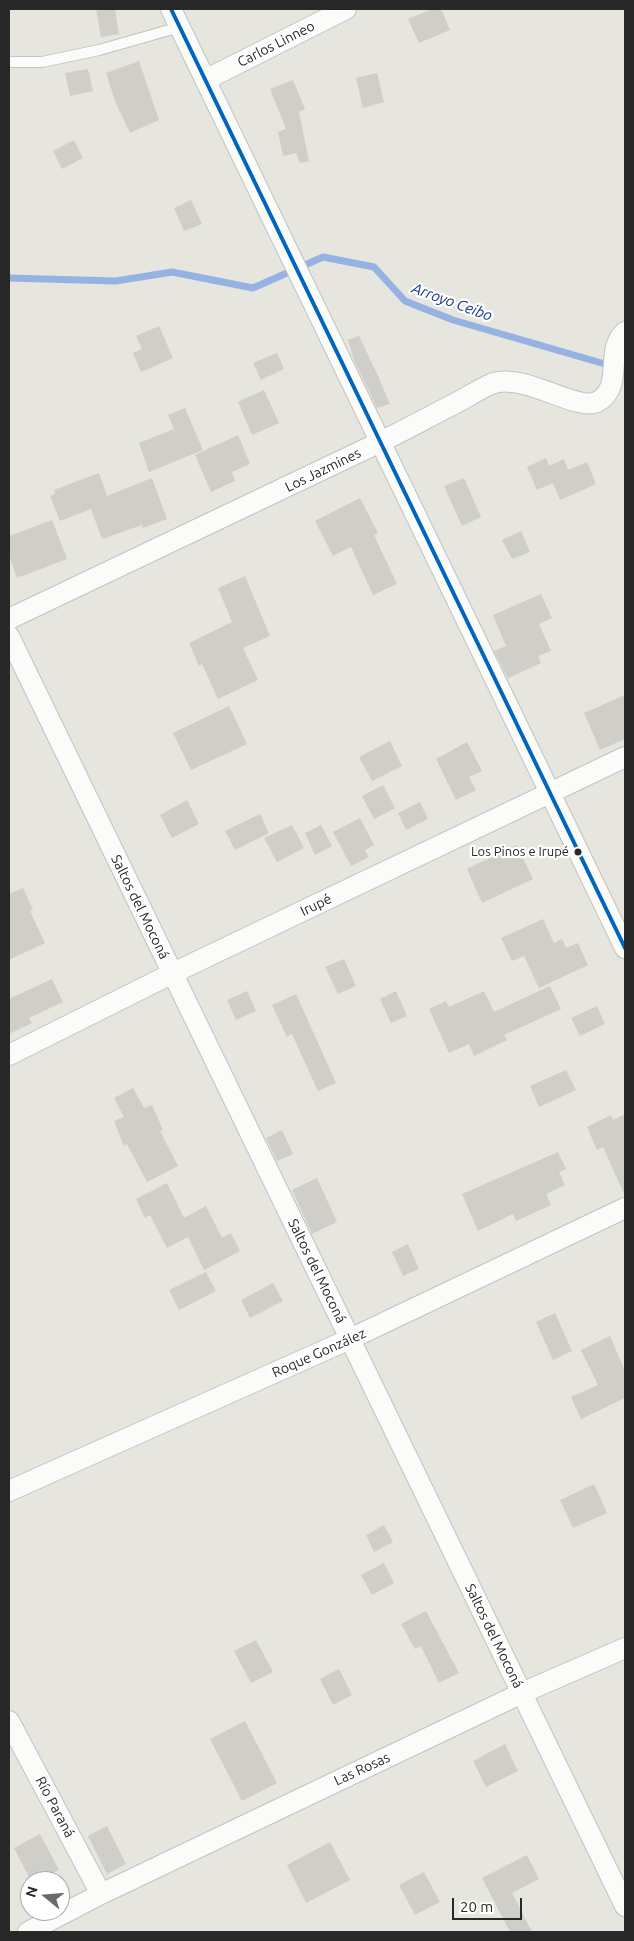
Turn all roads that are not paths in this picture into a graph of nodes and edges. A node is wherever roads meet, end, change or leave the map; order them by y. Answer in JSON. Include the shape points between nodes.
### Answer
{"nodes":[{"id":1,"x":171,"y":9,"type":"edge"},
{"id":2,"x":346,"y":9,"type":"edge"},
{"id":3,"x":180,"y":27,"type":"junction"},
{"id":4,"x":9,"y":62,"type":"edge"},
{"id":5,"x":205,"y":80,"type":"junction"},
{"id":6,"x":625,"y":332,"type":"edge"},
{"id":7,"x":380,"y":442,"type":"junction"},
{"id":8,"x":9,"y":619,"type":"edge"},
{"id":9,"x":9,"y":636,"type":"edge"},
{"id":10,"x":625,"y":757,"type":"edge"},
{"id":11,"x":550,"y":793,"type":"junction"},
{"id":12,"x":625,"y":948,"type":"edge"},
{"id":13,"x":172,"y":973,"type":"junction"},
{"id":14,"x":9,"y":1055,"type":"edge"},
{"id":15,"x":625,"y":1208,"type":"edge"},
{"id":16,"x":350,"y":1339,"type":"junction"},
{"id":17,"x":9,"y":1491,"type":"edge"},
{"id":18,"x":625,"y":1648,"type":"edge"},
{"id":19,"x":522,"y":1693,"type":"junction"},
{"id":20,"x":9,"y":1721,"type":"edge"},
{"id":21,"x":101,"y":1894,"type":"junction"},
{"id":22,"x":625,"y":1906,"type":"edge"},
{"id":23,"x":28,"y":1932,"type":"edge"}],
"edges":[{"from":1,"to":3,"type":"street"},
{"from":2,"to":5,"type":"street","name":"Carlos Linneo"},
{"from":3,"to":4,"type":"lane","via":[[42,62]]},
{"from":3,"to":5,"type":"street"},
{"from":5,"to":7,"type":"street"},
{"from":6,"to":7,"type":"street","name":"Los Jazmines","via":[[615,352],[613,384],[595,403],[580,402],[516,382],[493,383]]},
{"from":7,"to":8,"type":"street","name":"Los Jazmines"},
{"from":7,"to":11,"type":"street"},
{"from":9,"to":13,"type":"street","name":"Saltos del Moconá"},
{"from":10,"to":11,"type":"street","name":"Irupé"},
{"from":11,"to":12,"type":"street"},
{"from":11,"to":13,"type":"street","name":"Irupé"},
{"from":13,"to":14,"type":"street","name":"Irupé"},
{"from":13,"to":16,"type":"street","name":"Saltos del Moconá"},
{"from":15,"to":16,"type":"street","name":"Roque González"},
{"from":16,"to":17,"type":"street","name":"Roque González"},
{"from":16,"to":19,"type":"street","name":"Saltos del Moconá"},
{"from":18,"to":19,"type":"street","name":"Las Rosas"},
{"from":19,"to":21,"type":"street","name":"Las Rosas"},
{"from":19,"to":22,"type":"street","name":"Saltos del Moconá"},
{"from":20,"to":21,"type":"street","name":"Río Paraná"},
{"from":21,"to":23,"type":"street","name":"Las Rosas"}]}
